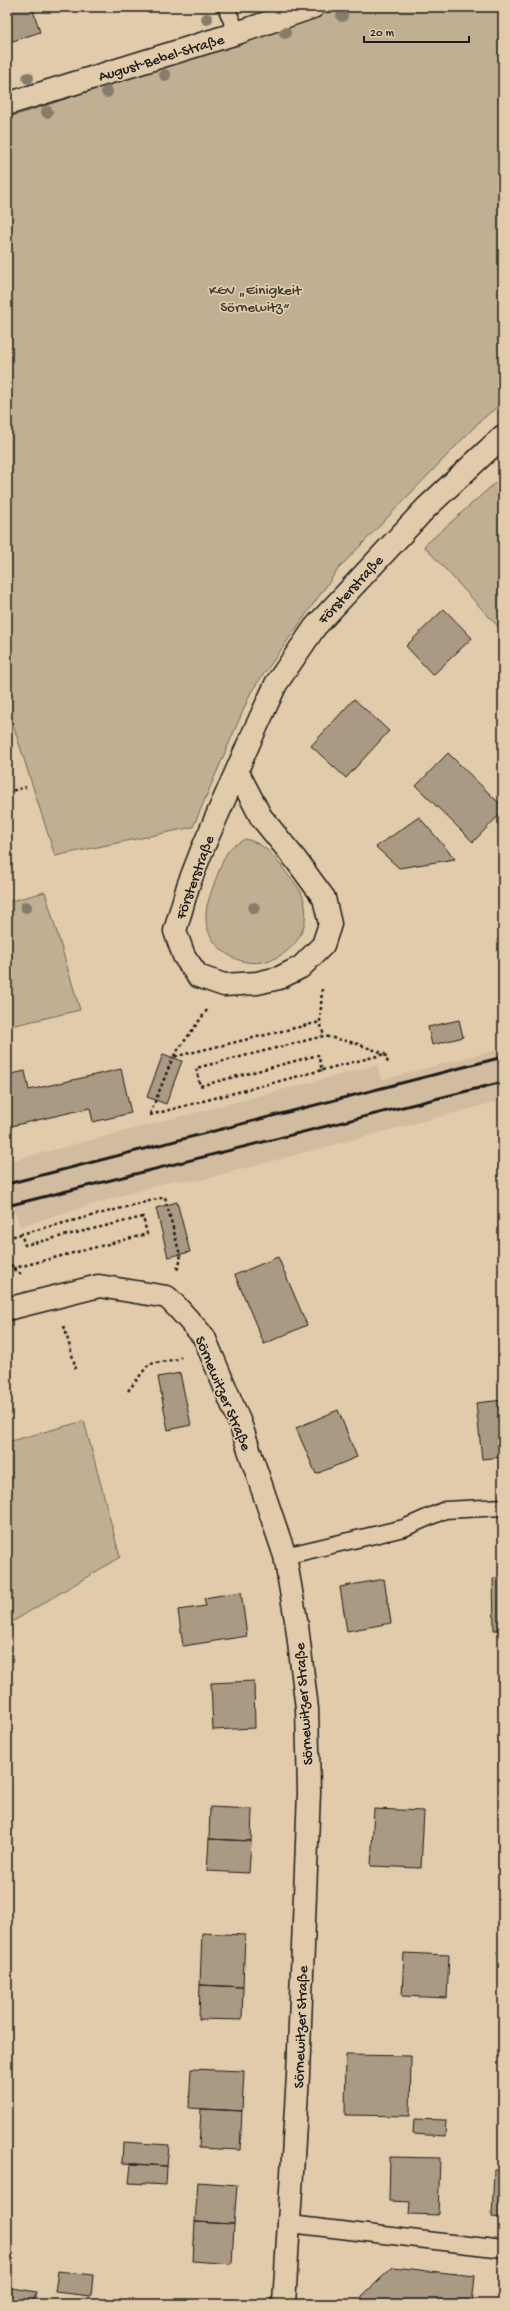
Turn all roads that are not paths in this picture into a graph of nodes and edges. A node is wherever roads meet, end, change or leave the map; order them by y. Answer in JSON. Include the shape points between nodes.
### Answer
{"nodes":[{"id":1,"x":226,"y":7,"type":"edge"},
{"id":2,"x":314,"y":7,"type":"edge"},
{"id":3,"x":238,"y":33,"type":"junction"},
{"id":4,"x":7,"y":104,"type":"edge"},
{"id":5,"x":503,"y":436,"type":"edge"},
{"id":6,"x":237,"y":771,"type":"junction"},
{"id":7,"x":7,"y":1309,"type":"edge"},
{"id":8,"x":503,"y":1507,"type":"edge"},
{"id":9,"x":285,"y":1556,"type":"junction"},
{"id":10,"x":290,"y":2224,"type":"junction"},
{"id":11,"x":503,"y":2249,"type":"edge"},
{"id":12,"x":284,"y":2304,"type":"edge"}],
"edges":[{"from":1,"to":3,"type":"lane"},
{"from":2,"to":3,"type":"street","name":"August-Bebel-Straße"},
{"from":3,"to":4,"type":"street","name":"August-Bebel-Straße"},
{"from":5,"to":6,"type":"street","name":"Försterstraße","via":[[426,508],[315,626],[276,684]]},
{"from":6,"to":6,"type":"street","name":"Försterstraße","via":[[261,817],[324,898],[330,924],[323,945],[301,967],[279,978],[257,983],[224,985],[198,976],[184,956],[175,930],[188,886]]},
{"from":7,"to":9,"type":"street","name":"Sörnewitzer Straße","via":[[100,1286],[167,1297],[204,1337],[240,1423]]},
{"from":8,"to":9,"type":"lane","via":[[445,1510],[404,1528]]},
{"from":9,"to":10,"type":"street","name":"Sörnewitzer Straße","via":[[307,1710],[309,1792]]},
{"from":10,"to":11,"type":"lane"},
{"from":10,"to":12,"type":"street","name":"Sörnewitzer Straße"}]}
